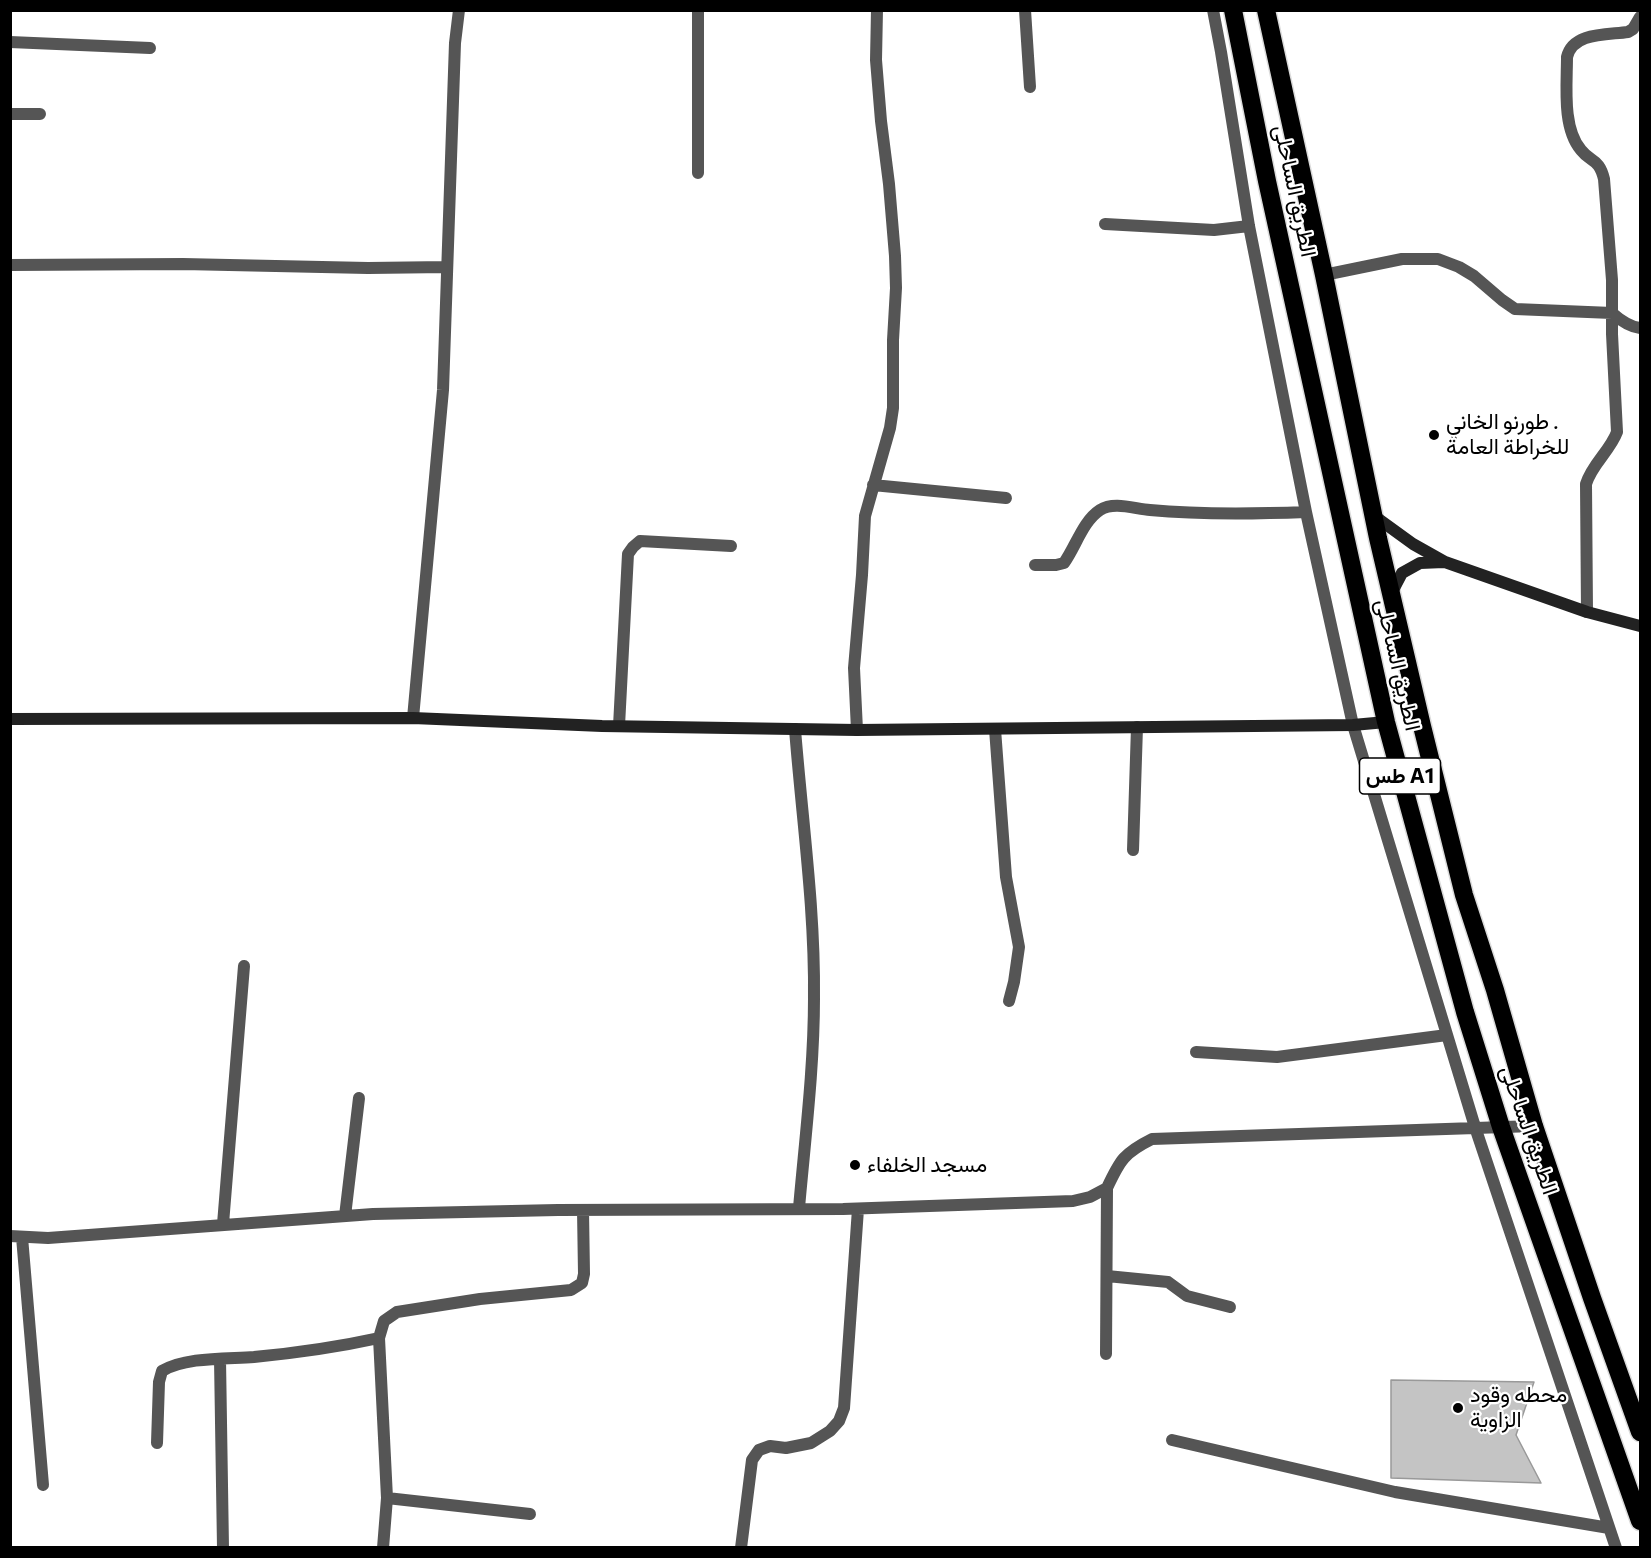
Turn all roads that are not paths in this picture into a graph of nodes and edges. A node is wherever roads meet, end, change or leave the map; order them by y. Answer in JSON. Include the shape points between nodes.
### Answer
{"nodes":[{"id":1,"x":459,"y":10,"type":"edge"},
{"id":2,"x":698,"y":10,"type":"edge"},
{"id":3,"x":877,"y":10,"type":"edge"},
{"id":4,"x":1025,"y":10,"type":"edge"},
{"id":5,"x":1213,"y":10,"type":"edge"},
{"id":6,"x":1267,"y":15,"type":"edge"},
{"id":7,"x":1641,"y":17,"type":"edge"},
{"id":8,"x":1234,"y":19,"type":"edge"},
{"id":9,"x":10,"y":42,"type":"edge"},
{"id":10,"x":150,"y":48,"type":"dead end"},
{"id":11,"x":1030,"y":87,"type":"dead end"},
{"id":12,"x":10,"y":114,"type":"edge"},
{"id":13,"x":40,"y":114,"type":"dead end"},
{"id":14,"x":698,"y":173,"type":"dead end"},
{"id":15,"x":1105,"y":224,"type":"dead end"},
{"id":16,"x":1249,"y":226,"type":"junction"},
{"id":17,"x":10,"y":265,"type":"edge"},
{"id":18,"x":447,"y":267,"type":"junction"},
{"id":19,"x":1324,"y":275,"type":"junction"},
{"id":20,"x":1612,"y":313,"type":"junction"},
{"id":21,"x":1641,"y":328,"type":"edge"},
{"id":22,"x":873,"y":485,"type":"junction"},
{"id":23,"x":1006,"y":498,"type":"dead end"},
{"id":24,"x":1306,"y":512,"type":"junction"},
{"id":25,"x":1373,"y":515,"type":"junction"},
{"id":26,"x":731,"y":546,"type":"dead end"},
{"id":27,"x":1445,"y":562,"type":"junction"},
{"id":28,"x":1035,"y":565,"type":"dead end"},
{"id":29,"x":1391,"y":594,"type":"junction"},
{"id":30,"x":1587,"y":612,"type":"junction"},
{"id":31,"x":1641,"y":626,"type":"edge"},
{"id":32,"x":413,"y":718,"type":"junction"},
{"id":33,"x":10,"y":719,"type":"edge"},
{"id":34,"x":1386,"y":722,"type":"junction"},
{"id":35,"x":1353,"y":725,"type":"junction"},
{"id":36,"x":619,"y":726,"type":"junction"},
{"id":37,"x":1137,"y":728,"type":"junction"},
{"id":38,"x":795,"y":729,"type":"junction"},
{"id":39,"x":995,"y":729,"type":"junction"},
{"id":40,"x":857,"y":730,"type":"junction"},
{"id":41,"x":1133,"y":850,"type":"dead end"},
{"id":42,"x":244,"y":966,"type":"dead end"},
{"id":43,"x":1009,"y":1001,"type":"dead end"},
{"id":44,"x":1447,"y":1035,"type":"junction"},
{"id":45,"x":1196,"y":1052,"type":"dead end"},
{"id":46,"x":359,"y":1098,"type":"dead end"},
{"id":47,"x":1534,"y":1126,"type":"junction"},
{"id":48,"x":1475,"y":1127,"type":"junction"},
{"id":49,"x":1501,"y":1127,"type":"junction"},
{"id":50,"x":1107,"y":1188,"type":"junction"},
{"id":51,"x":799,"y":1208,"type":"junction"},
{"id":52,"x":858,"y":1209,"type":"junction"},
{"id":53,"x":583,"y":1210,"type":"junction"},
{"id":54,"x":345,"y":1216,"type":"junction"},
{"id":55,"x":223,"y":1224,"type":"junction"},
{"id":56,"x":16,"y":1237,"type":"edge"},
{"id":57,"x":1107,"y":1276,"type":"junction"},
{"id":58,"x":1230,"y":1307,"type":"dead end"},
{"id":59,"x":379,"y":1338,"type":"junction"},
{"id":60,"x":1106,"y":1354,"type":"dead end"},
{"id":61,"x":220,"y":1359,"type":"junction"},
{"id":62,"x":1641,"y":1432,"type":"edge"},
{"id":63,"x":1172,"y":1440,"type":"dead end"},
{"id":64,"x":157,"y":1443,"type":"dead end"},
{"id":65,"x":43,"y":1485,"type":"dead end"},
{"id":66,"x":387,"y":1498,"type":"junction"},
{"id":67,"x":530,"y":1514,"type":"dead end"},
{"id":68,"x":1641,"y":1521,"type":"edge"},
{"id":69,"x":1609,"y":1528,"type":"junction"},
{"id":70,"x":223,"y":1548,"type":"edge"},
{"id":71,"x":382,"y":1548,"type":"edge"},
{"id":72,"x":741,"y":1548,"type":"edge"},
{"id":73,"x":1616,"y":1548,"type":"edge"}],
"edges":[{"from":1,"to":18,"type":"street"},
{"from":2,"to":14,"type":"street"},
{"from":3,"to":22,"type":"street","via":[[876,60],[896,288],[893,408]]},
{"from":4,"to":11,"type":"street"},
{"from":5,"to":16,"type":"street"},
{"from":6,"to":8,"type":"highway"},
{"from":6,"to":19,"type":"highway","name":"الطريق الساحلى","number":"طس A1"},
{"from":7,"to":20,"type":"street","via":[[1628,32],[1576,42],[1567,57],[1569,124],[1579,148],[1599,166],[1604,179]]},
{"from":8,"to":34,"type":"highway","name":"الطريق الساحلى","number":"طس A1"},
{"from":9,"to":10,"type":"street"},
{"from":12,"to":13,"type":"street"},
{"from":15,"to":16,"type":"street","via":[[1214,230]]},
{"from":16,"to":24,"type":"street"},
{"from":17,"to":18,"type":"street"},
{"from":18,"to":32,"type":"street","via":[[444,390]]},
{"from":19,"to":20,"type":"street","via":[[1402,259],[1438,259],[1474,276],[1515,309]]},
{"from":19,"to":25,"type":"highway","name":"الطريق الساحلى","number":"طس A1"},
{"from":20,"to":21,"type":"street"},
{"from":20,"to":30,"type":"street","via":[[1617,432],[1586,484]]},
{"from":22,"to":23,"type":"street"},
{"from":22,"to":40,"type":"street","via":[[865,516],[854,668]]},
{"from":24,"to":28,"type":"street","via":[[1220,514],[1112,506],[1101,509],[1092,518],[1064,563]]},
{"from":24,"to":35,"type":"street"},
{"from":25,"to":27,"type":"street"},
{"from":25,"to":29,"type":"highway","name":"الطريق الساحلى","number":"طس A1"},
{"from":26,"to":36,"type":"street","via":[[640,541],[628,554]]},
{"from":27,"to":29,"type":"street","via":[[1420,563],[1402,573]]},
{"from":27,"to":30,"type":"street"},
{"from":29,"to":47,"type":"highway","name":"الطريق الساحلى","number":"طس A1","via":[[1464,895]]},
{"from":30,"to":31,"type":"street"},
{"from":32,"to":33,"type":"street"},
{"from":32,"to":36,"type":"street"},
{"from":34,"to":35,"type":"street"},
{"from":34,"to":49,"type":"highway","name":"الطريق الساحلى","number":"طس A1","via":[[1465,1012]]},
{"from":35,"to":37,"type":"street"},
{"from":35,"to":44,"type":"street"},
{"from":36,"to":38,"type":"street"},
{"from":37,"to":39,"type":"street"},
{"from":37,"to":41,"type":"street"},
{"from":38,"to":40,"type":"street"},
{"from":38,"to":51,"type":"street","via":[[814,951],[812,1052]]},
{"from":39,"to":40,"type":"street"},
{"from":39,"to":43,"type":"street","via":[[1006,877],[1018,947]]},
{"from":42,"to":55,"type":"street"},
{"from":44,"to":45,"type":"street","via":[[1277,1057]]},
{"from":44,"to":48,"type":"street"},
{"from":46,"to":54,"type":"street"},
{"from":47,"to":49,"type":"street"},
{"from":47,"to":62,"type":"highway","name":"الطريق الساحلى","number":"طس A1"},
{"from":48,"to":49,"type":"street"},
{"from":48,"to":50,"type":"street","via":[[1152,1139],[1132,1149]]},
{"from":48,"to":69,"type":"street"},
{"from":49,"to":68,"type":"highway","name":"الطريق الساحلى","number":"طس A1"},
{"from":50,"to":52,"type":"street","via":[[1073,1201]]},
{"from":50,"to":57,"type":"street"},
{"from":51,"to":52,"type":"street"},
{"from":51,"to":53,"type":"street"},
{"from":52,"to":72,"type":"street","via":[[844,1408],[830,1431],[811,1443],[759,1450],[752,1460]]},
{"from":53,"to":54,"type":"street"},
{"from":53,"to":59,"type":"street","via":[[584,1274],[582,1283],[571,1290],[397,1312],[384,1321]]},
{"from":54,"to":55,"type":"street"},
{"from":55,"to":56,"type":"street","via":[[48,1238]]},
{"from":56,"to":65,"type":"street"},
{"from":57,"to":58,"type":"street","via":[[1168,1282],[1187,1296]]},
{"from":57,"to":60,"type":"street"},
{"from":59,"to":61,"type":"street"},
{"from":59,"to":66,"type":"street"},
{"from":61,"to":64,"type":"street","via":[[170,1366],[162,1371]]},
{"from":61,"to":70,"type":"street"},
{"from":63,"to":69,"type":"street","via":[[1395,1492]]},
{"from":66,"to":67,"type":"street"},
{"from":66,"to":71,"type":"street"},
{"from":69,"to":73,"type":"street"}]}
